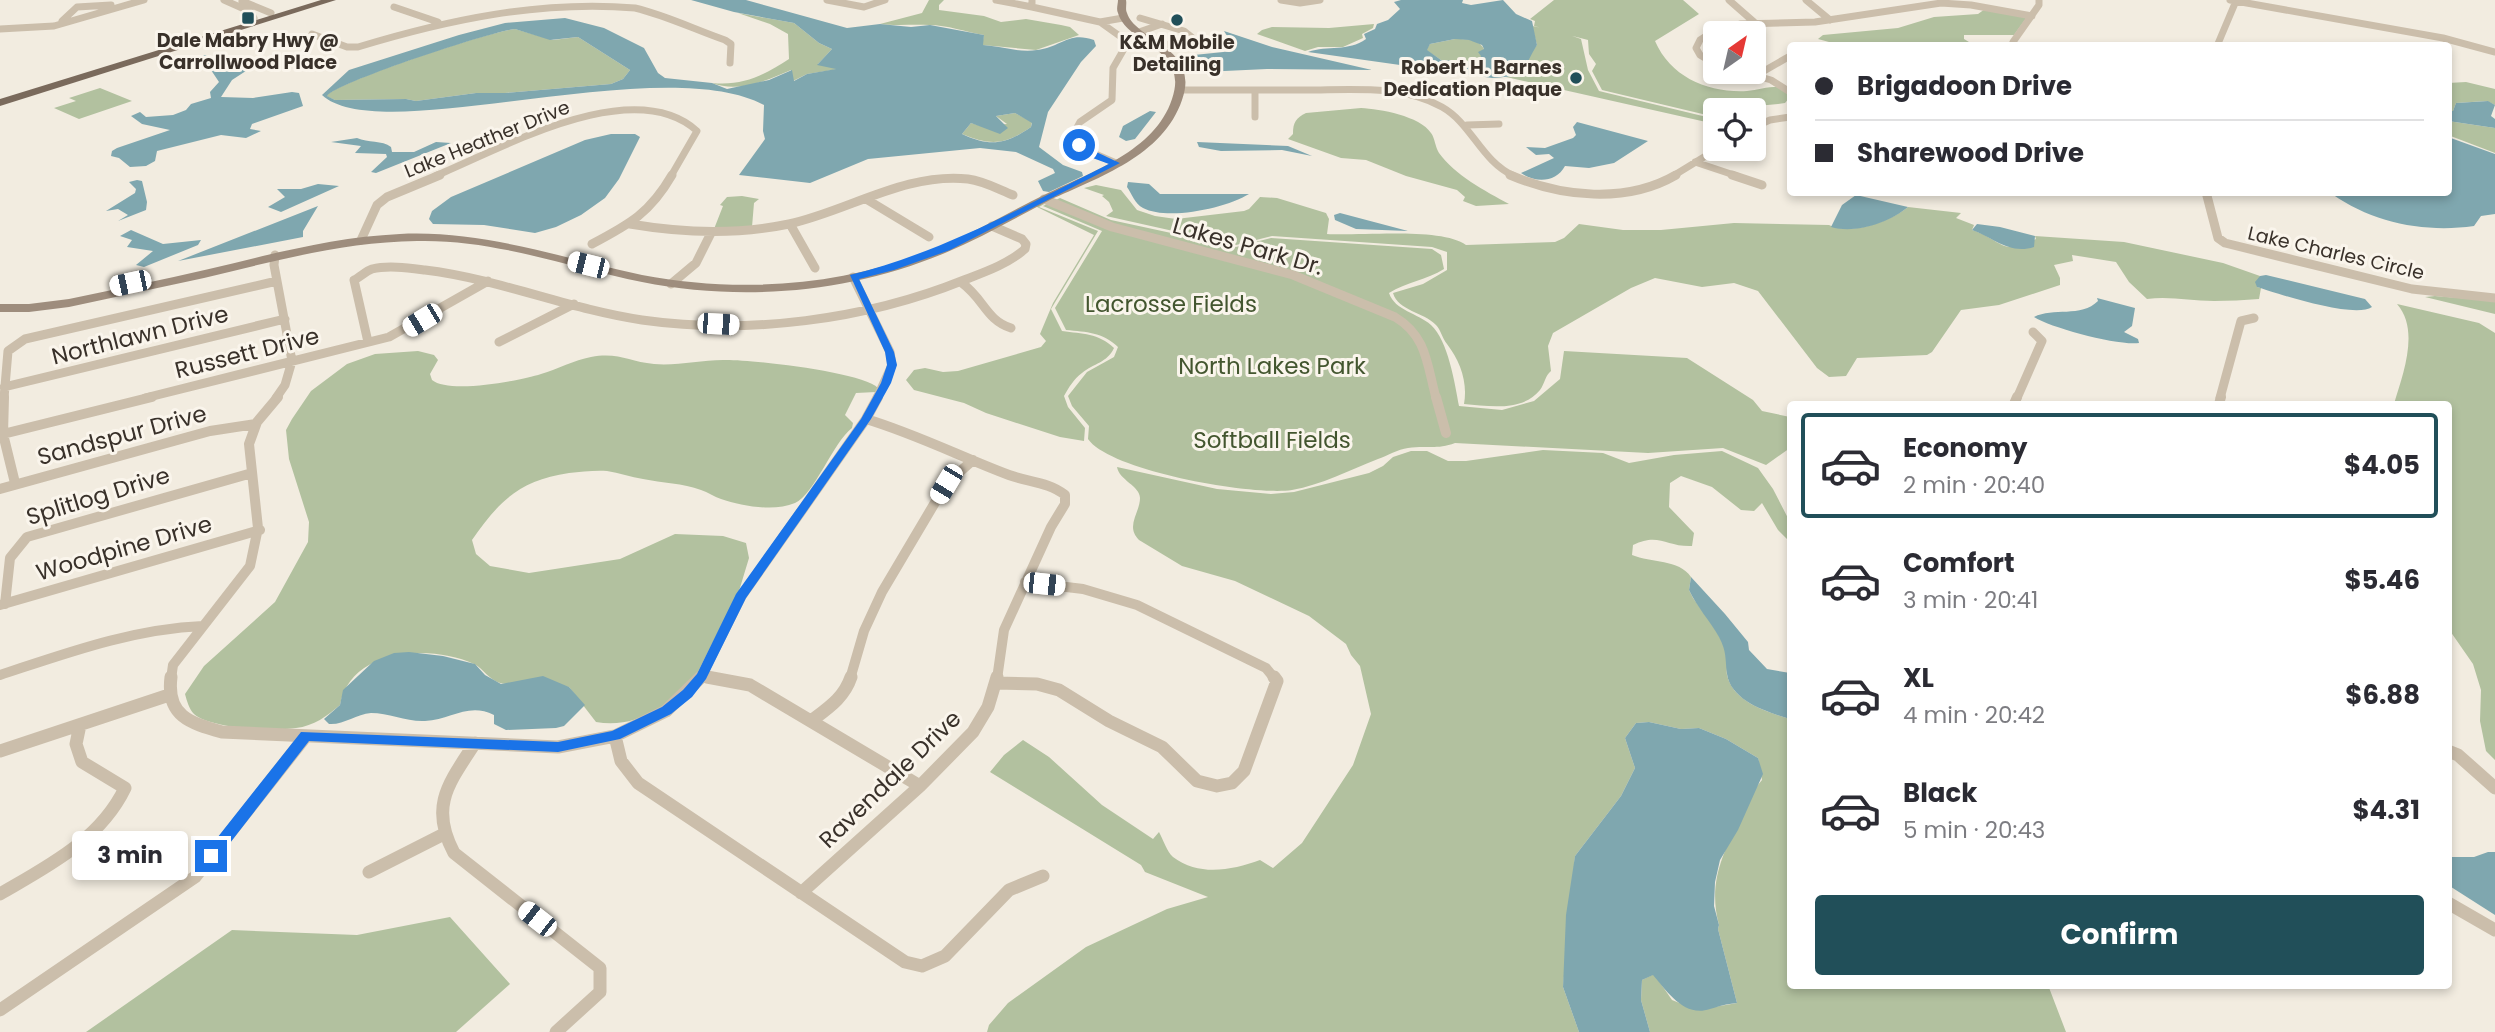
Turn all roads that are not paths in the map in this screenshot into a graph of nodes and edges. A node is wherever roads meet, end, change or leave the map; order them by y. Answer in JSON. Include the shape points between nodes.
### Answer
{"nodes":[{"id":1,"x":144,"y":0,"type":"edge"},
{"id":2,"x":224,"y":0,"type":"edge"},
{"id":3,"x":312,"y":0,"type":"edge"},
{"id":4,"x":331,"y":0,"type":"edge"},
{"id":5,"x":827,"y":0,"type":"edge"},
{"id":6,"x":886,"y":0,"type":"edge"},
{"id":7,"x":996,"y":0,"type":"edge"},
{"id":8,"x":1122,"y":0,"type":"edge"},
{"id":9,"x":1281,"y":0,"type":"edge"},
{"id":10,"x":1320,"y":0,"type":"edge"},
{"id":11,"x":1729,"y":0,"type":"edge"},
{"id":12,"x":1806,"y":0,"type":"edge"},
{"id":13,"x":1899,"y":0,"type":"edge"},
{"id":14,"x":2039,"y":0,"type":"edge"},
{"id":15,"x":2230,"y":0,"type":"edge"},
{"id":16,"x":242,"y":1,"type":"edge"},
{"id":17,"x":570,"y":1,"type":"edge"},
{"id":18,"x":2236,"y":1,"type":"edge"},
{"id":19,"x":135,"y":3,"type":"junction"},
{"id":20,"x":233,"y":4,"type":"junction"},
{"id":21,"x":1032,"y":4,"type":"edge"},
{"id":22,"x":1910,"y":6,"type":"junction"},
{"id":23,"x":394,"y":7,"type":"dead end"},
{"id":24,"x":271,"y":13,"type":"junction"},
{"id":25,"x":2032,"y":16,"type":"junction"},
{"id":26,"x":254,"y":18,"type":"junction"},
{"id":27,"x":1123,"y":18,"type":"junction"},
{"id":28,"x":1830,"y":20,"type":"junction"},
{"id":29,"x":1753,"y":21,"type":"edge"},
{"id":30,"x":438,"y":22,"type":"junction"},
{"id":31,"x":1100,"y":22,"type":"junction"},
{"id":32,"x":1766,"y":22,"type":"edge"},
{"id":33,"x":66,"y":23,"type":"junction"},
{"id":34,"x":1163,"y":24,"type":"junction"},
{"id":35,"x":1140,"y":25,"type":"junction"},
{"id":36,"x":0,"y":29,"type":"edge"},
{"id":37,"x":312,"y":34,"type":"dead end"},
{"id":38,"x":1703,"y":38,"type":"edge"},
{"id":39,"x":2013,"y":42,"type":"dead end"},
{"id":40,"x":2219,"y":42,"type":"edge"},
{"id":41,"x":1161,"y":46,"type":"junction"},
{"id":42,"x":2495,"y":52,"type":"edge"},
{"id":43,"x":1703,"y":57,"type":"edge"},
{"id":44,"x":1787,"y":58,"type":"edge"},
{"id":45,"x":730,"y":63,"type":"dead end"},
{"id":46,"x":1766,"y":69,"type":"edge"},
{"id":47,"x":105,"y":70,"type":"junction"},
{"id":48,"x":1766,"y":79,"type":"edge"},
{"id":49,"x":1787,"y":89,"type":"edge"},
{"id":50,"x":1181,"y":90,"type":"junction"},
{"id":51,"x":1255,"y":90,"type":"junction"},
{"id":52,"x":0,"y":96,"type":"edge"},
{"id":53,"x":0,"y":103,"type":"edge"},
{"id":54,"x":1255,"y":117,"type":"dead end"},
{"id":55,"x":1787,"y":117,"type":"edge"},
{"id":56,"x":1766,"y":122,"type":"edge"},
{"id":57,"x":1499,"y":124,"type":"dead end"},
{"id":58,"x":1467,"y":125,"type":"junction"},
{"id":59,"x":1703,"y":157,"type":"edge"},
{"id":60,"x":1695,"y":162,"type":"junction"},
{"id":61,"x":1116,"y":163,"type":"junction"},
{"id":62,"x":1762,"y":185,"type":"dead end"},
{"id":63,"x":1013,"y":195,"type":"dead end"},
{"id":64,"x":2207,"y":196,"type":"edge"},
{"id":65,"x":866,"y":199,"type":"junction"},
{"id":66,"x":1044,"y":199,"type":"junction"},
{"id":67,"x":630,"y":224,"type":"junction"},
{"id":68,"x":790,"y":224,"type":"junction"},
{"id":69,"x":992,"y":226,"type":"junction"},
{"id":70,"x":711,"y":233,"type":"junction"},
{"id":71,"x":929,"y":237,"type":"dead end"},
{"id":72,"x":361,"y":240,"type":"junction"},
{"id":73,"x":592,"y":244,"type":"dead end"},
{"id":74,"x":275,"y":255,"type":"junction"},
{"id":75,"x":815,"y":268,"type":"dead end"},
{"id":76,"x":853,"y":277,"type":"junction"},
{"id":77,"x":277,"y":281,"type":"junction"},
{"id":78,"x":488,"y":281,"type":"junction"},
{"id":79,"x":962,"y":282,"type":"junction"},
{"id":80,"x":671,"y":284,"type":"junction"},
{"id":81,"x":130,"y":286,"type":"junction"},
{"id":82,"x":2495,"y":298,"type":"edge"},
{"id":83,"x":0,"y":301,"type":"edge"},
{"id":84,"x":574,"y":304,"type":"junction"},
{"id":85,"x":0,"y":308,"type":"edge"},
{"id":86,"x":869,"y":308,"type":"junction"},
{"id":87,"x":2254,"y":318,"type":"dead end"},
{"id":88,"x":285,"y":319,"type":"junction"},
{"id":89,"x":1011,"y":328,"type":"dead end"},
{"id":90,"x":2033,"y":332,"type":"dead end"},
{"id":91,"x":368,"y":342,"type":"junction"},
{"id":92,"x":499,"y":342,"type":"dead end"},
{"id":93,"x":292,"y":361,"type":"junction"},
{"id":94,"x":4,"y":387,"type":"junction"},
{"id":95,"x":2015,"y":401,"type":"edge"},
{"id":96,"x":2220,"y":401,"type":"edge"},
{"id":97,"x":866,"y":419,"type":"junction"},
{"id":98,"x":256,"y":424,"type":"junction"},
{"id":99,"x":1446,"y":433,"type":"dead end"},
{"id":100,"x":3,"y":435,"type":"junction"},
{"id":101,"x":973,"y":460,"type":"junction"},
{"id":102,"x":252,"y":473,"type":"junction"},
{"id":103,"x":15,"y":483,"type":"junction"},
{"id":104,"x":0,"y":489,"type":"edge"},
{"id":105,"x":260,"y":530,"type":"junction"},
{"id":106,"x":1025,"y":582,"type":"junction"},
{"id":107,"x":2,"y":605,"type":"edge"},
{"id":108,"x":203,"y":626,"type":"junction"},
{"id":109,"x":0,"y":675,"type":"edge"},
{"id":110,"x":702,"y":676,"type":"junction"},
{"id":111,"x":996,"y":683,"type":"junction"},
{"id":112,"x":169,"y":695,"type":"junction"},
{"id":113,"x":811,"y":721,"type":"junction"},
{"id":114,"x":80,"y":725,"type":"junction"},
{"id":115,"x":306,"y":736,"type":"junction"},
{"id":116,"x":615,"y":736,"type":"junction"},
{"id":117,"x":475,"y":743,"type":"junction"},
{"id":118,"x":0,"y":751,"type":"edge"},
{"id":119,"x":2452,"y":753,"type":"edge"},
{"id":120,"x":920,"y":786,"type":"junction"},
{"id":121,"x":2495,"y":788,"type":"edge"},
{"id":122,"x":442,"y":835,"type":"junction"},
{"id":123,"x":369,"y":872,"type":"dead end"},
{"id":124,"x":1043,"y":876,"type":"dead end"},
{"id":125,"x":801,"y":893,"type":"junction"},
{"id":126,"x":0,"y":894,"type":"edge"},
{"id":127,"x":2452,"y":905,"type":"edge"},
{"id":128,"x":2495,"y":930,"type":"edge"},
{"id":129,"x":0,"y":1010,"type":"edge"},
{"id":130,"x":556,"y":1032,"type":"edge"}],
"edges":[{"from":1,"to":19,"type":"street"},
{"from":2,"to":20,"type":"street"},
{"from":3,"to":24,"type":"main road"},
{"from":4,"to":47,"type":"main road"},
{"from":5,"to":6,"type":"street","via":[[860,8]]},
{"from":7,"to":21,"type":"street"},
{"from":8,"to":27,"type":"street"},
{"from":9,"to":10,"type":"street"},
{"from":11,"to":29,"type":"street"},
{"from":12,"to":28,"type":"street"},
{"from":13,"to":22,"type":"street"},
{"from":14,"to":25,"type":"street"},
{"from":15,"to":18,"type":"street"},
{"from":16,"to":20,"type":"street"},
{"from":16,"to":24,"type":"street"},
{"from":17,"to":30,"type":"street","via":[[505,7]]},
{"from":17,"to":45,"type":"street","via":[[635,8],[725,40],[731,44]]},
{"from":18,"to":40,"type":"street"},
{"from":18,"to":42,"type":"street"},
{"from":19,"to":33,"type":"street"},
{"from":19,"to":33,"type":"street","via":[[78,7],[62,21]]},
{"from":20,"to":26,"type":"street"},
{"from":21,"to":31,"type":"street"},
{"from":22,"to":25,"type":"street","via":[[1957,3]]},
{"from":22,"to":28,"type":"street"},
{"from":23,"to":30,"type":"street"},
{"from":24,"to":26,"type":"main road"},
{"from":24,"to":47,"type":"main road"},
{"from":25,"to":39,"type":"street"},
{"from":26,"to":52,"type":"main road"},
{"from":27,"to":31,"type":"street"},
{"from":27,"to":35,"type":"street"},
{"from":28,"to":32,"type":"street"},
{"from":30,"to":37,"type":"street","via":[[358,47]]},
{"from":31,"to":61,"type":"street","via":[[1120,34],[1128,46],[1113,68],[1112,100],[1080,122],[1074,133],[1079,145],[1093,156]]},
{"from":33,"to":36,"type":"street"},
{"from":34,"to":35,"type":"street"},
{"from":34,"to":35,"type":"street"},
{"from":34,"to":41,"type":"street","via":[[1194,39]]},
{"from":35,"to":41,"type":"street"},
{"from":38,"to":43,"type":"street","via":[[1696,48]]},
{"from":41,"to":50,"type":"street","via":[[1176,63]]},
{"from":44,"to":46,"type":"street"},
{"from":47,"to":53,"type":"main road"},
{"from":48,"to":49,"type":"street"},
{"from":50,"to":51,"type":"street"},
{"from":50,"to":61,"type":"street","via":[[1164,128]]},
{"from":51,"to":54,"type":"street"},
{"from":51,"to":58,"type":"street","via":[[1398,93],[1441,106]]},
{"from":55,"to":56,"type":"street"},
{"from":57,"to":58,"type":"street"},
{"from":58,"to":60,"type":"street","via":[[1496,166],[1525,181],[1562,191],[1602,194],[1639,190]]},
{"from":59,"to":60,"type":"street"},
{"from":60,"to":62,"type":"street"},
{"from":61,"to":66,"type":"street"},
{"from":63,"to":65,"type":"street","via":[[976,180],[954,178]]},
{"from":64,"to":82,"type":"street","name":"Lake Charles Circle","via":[[2218,238],[2225,243],[2412,289]]},
{"from":65,"to":68,"type":"street"},
{"from":65,"to":71,"type":"street"},
{"from":66,"to":69,"type":"street"},
{"from":66,"to":99,"type":"street","name":"Lakes Park Dr.","via":[[1112,228],[1293,275],[1395,317],[1410,326],[1420,340]]},
{"from":67,"to":70,"type":"street"},
{"from":67,"to":72,"type":"street","name":"Lake Heather Drive","via":[[659,199],[697,131],[689,121],[656,111],[576,117],[387,197],[377,205]]},
{"from":67,"to":73,"type":"street","name":"Lake Heather Drive"},
{"from":68,"to":70,"type":"street"},
{"from":68,"to":75,"type":"street"},
{"from":69,"to":76,"type":"street","via":[[927,256]]},
{"from":69,"to":79,"type":"street","via":[[1022,239],[1025,249]]},
{"from":70,"to":80,"type":"street","via":[[696,263]]},
{"from":72,"to":74,"type":"street"},
{"from":72,"to":80,"type":"street","via":[[423,237],[510,245]]},
{"from":74,"to":77,"type":"street"},
{"from":74,"to":81,"type":"street"},
{"from":76,"to":80,"type":"street","via":[[763,288]]},
{"from":76,"to":86,"type":"street"},
{"from":77,"to":88,"type":"street"},
{"from":77,"to":94,"type":"street","via":[[25,339],[8,351]]},
{"from":78,"to":84,"type":"street"},
{"from":78,"to":91,"type":"street","name":"Russett Drive","via":[[400,333]]},
{"from":78,"to":91,"type":"street","via":[[422,269],[361,272],[354,280]]},
{"from":79,"to":86,"type":"street"},
{"from":79,"to":89,"type":"street","via":[[976,293],[996,323]]},
{"from":81,"to":83,"type":"street"},
{"from":81,"to":85,"type":"street","via":[[69,303]]},
{"from":84,"to":86,"type":"street","via":[[642,320],[743,326],[799,322]]},
{"from":84,"to":92,"type":"street"},
{"from":86,"to":97,"type":"street","via":[[892,365]]},
{"from":87,"to":96,"type":"street","via":[[2241,321]]},
{"from":88,"to":93,"type":"street"},
{"from":88,"to":94,"type":"street","name":"Northlawn Drive"},
{"from":90,"to":95,"type":"street","via":[[2042,341]]},
{"from":91,"to":93,"type":"street","name":"Russett Drive"},
{"from":93,"to":98,"type":"street","via":[[286,387]]},
{"from":93,"to":100,"type":"street","name":"Russett Drive"},
{"from":94,"to":100,"type":"street"},
{"from":97,"to":101,"type":"street","name":"Ravendale Drive"},
{"from":97,"to":110,"type":"street","via":[[741,597]]},
{"from":98,"to":102,"type":"street","via":[[249,444]]},
{"from":98,"to":103,"type":"street","name":"Sandspur Drive","via":[[210,431]]},
{"from":100,"to":103,"type":"street"},
{"from":101,"to":106,"type":"street","name":"Ravendale Drive","via":[[1065,495],[1065,504]]},
{"from":101,"to":113,"type":"street","via":[[946,484],[882,592],[864,631],[847,689]]},
{"from":102,"to":105,"type":"street"},
{"from":102,"to":107,"type":"street","name":"Splitlog Drive","via":[[27,537],[10,553]]},
{"from":103,"to":104,"type":"street","name":"Sandspur Drive"},
{"from":105,"to":107,"type":"street","name":"Woodpine Drive"},
{"from":105,"to":108,"type":"street","via":[[250,566]]},
{"from":106,"to":111,"type":"street","name":"Ravendale Drive","via":[[1004,631]]},
{"from":106,"to":111,"type":"street","via":[[1083,589],[1137,605],[1266,668],[1277,681],[1272,699],[1244,771],[1231,783],[1217,786],[1197,780],[1163,747],[1059,690],[1037,684]]},
{"from":108,"to":109,"type":"street","via":[[172,625],[133,634]]},
{"from":108,"to":112,"type":"street","via":[[173,665]]},
{"from":110,"to":113,"type":"street","via":[[750,685]]},
{"from":110,"to":116,"type":"street","via":[[666,710]]},
{"from":111,"to":120,"type":"street","name":"Ravendale Drive","via":[[973,732]]},
{"from":112,"to":114,"type":"street"},
{"from":112,"to":115,"type":"street","via":[[179,713],[197,725],[222,732]]},
{"from":113,"to":120,"type":"street"},
{"from":114,"to":118,"type":"street"},
{"from":114,"to":126,"type":"street","via":[[76,744],[82,762],[125,788],[121,801],[96,830],[64,855]]},
{"from":115,"to":117,"type":"street"},
{"from":115,"to":129,"type":"street","via":[[195,877]]},
{"from":116,"to":117,"type":"street","via":[[558,747]]},
{"from":116,"to":125,"type":"street","via":[[621,761],[638,783]]},
{"from":117,"to":122,"type":"street","via":[[443,794]]},
{"from":119,"to":121,"type":"street"},
{"from":120,"to":125,"type":"street","name":"Ravendale Drive"},
{"from":122,"to":123,"type":"street"},
{"from":122,"to":130,"type":"street","via":[[454,853],[600,968],[600,992]]},
{"from":124,"to":125,"type":"street","via":[[1009,890],[945,956],[922,965],[905,962]]},
{"from":127,"to":128,"type":"street"}]}
